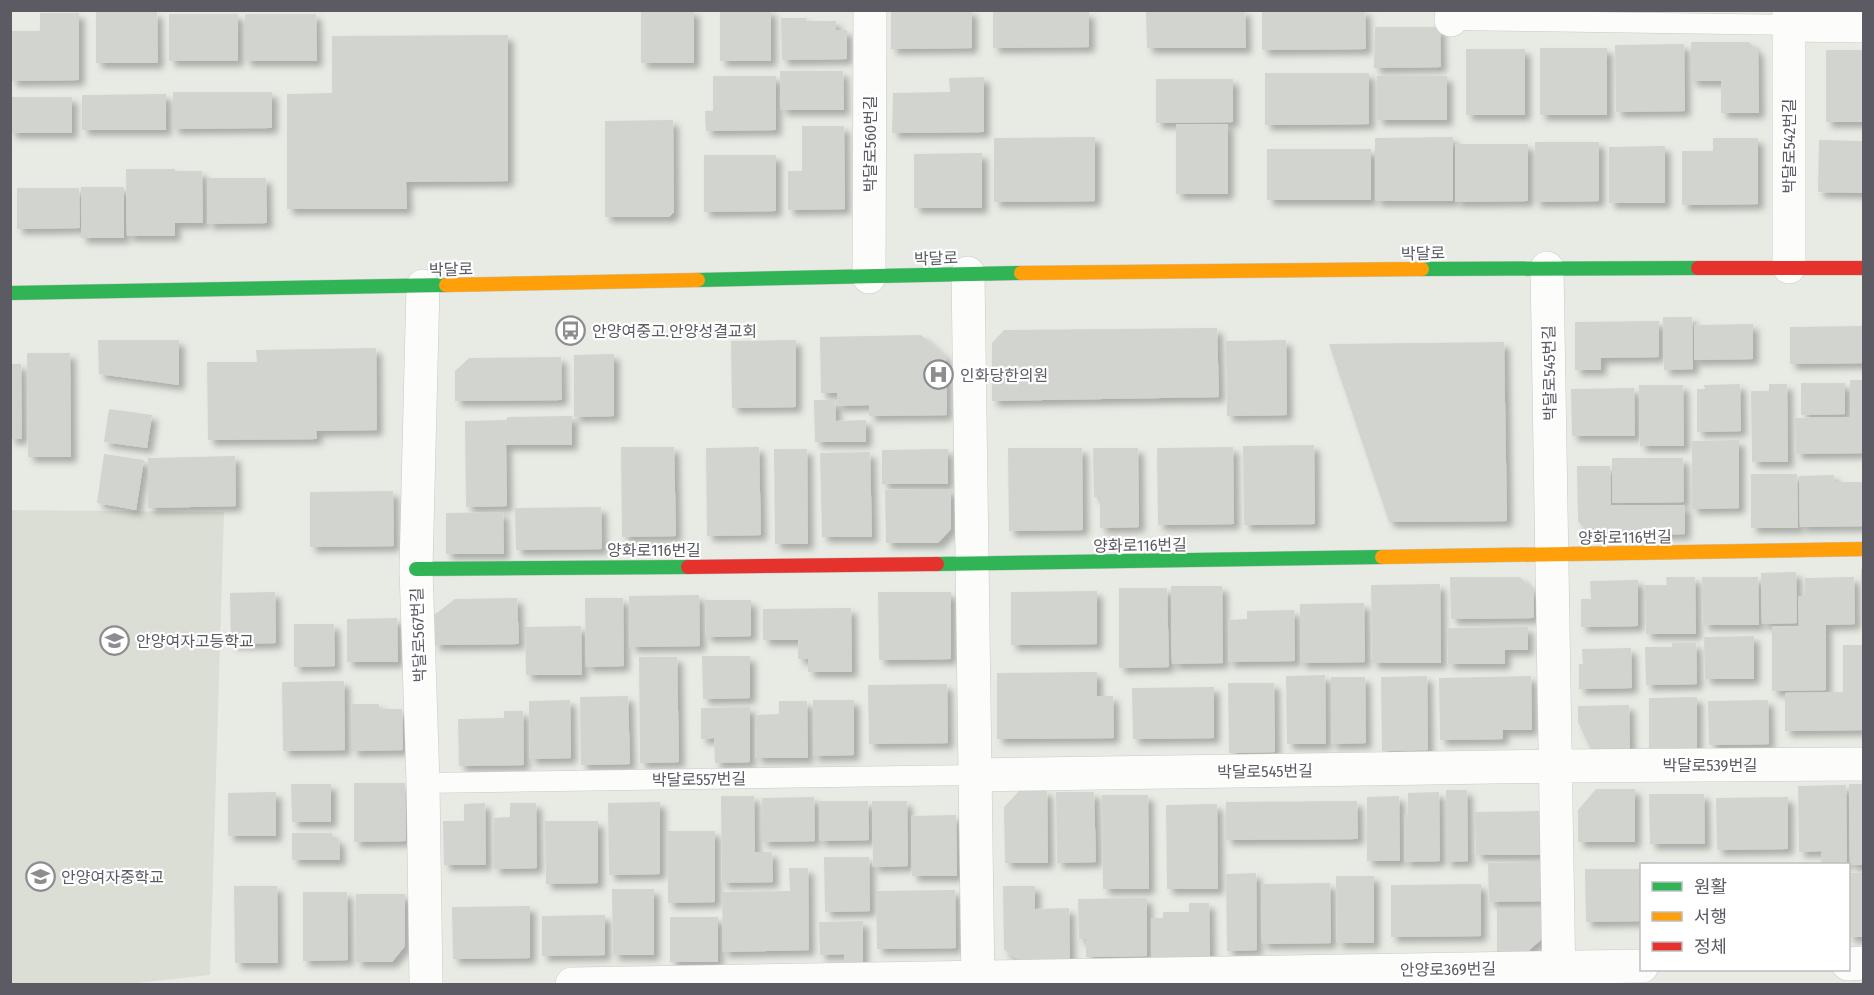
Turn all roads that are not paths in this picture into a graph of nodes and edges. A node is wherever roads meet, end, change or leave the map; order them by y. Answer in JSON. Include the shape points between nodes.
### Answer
{"nodes":[{"id":1,"x":870,"y":10,"type":"edge"},
{"id":2,"x":1451,"y":15,"type":"edge"},
{"id":3,"x":1789,"y":18,"type":"edge"},
{"id":4,"x":1863,"y":26,"type":"edge"},
{"id":5,"x":1789,"y":267,"type":"junction"},
{"id":6,"x":1863,"y":267,"type":"edge"},
{"id":7,"x":1547,"y":268,"type":"junction"},
{"id":8,"x":968,"y":273,"type":"junction"},
{"id":9,"x":869,"y":277,"type":"junction"},
{"id":10,"x":423,"y":286,"type":"junction"},
{"id":11,"x":10,"y":293,"type":"edge"},
{"id":12,"x":1863,"y":549,"type":"edge"},
{"id":13,"x":1552,"y":554,"type":"junction"},
{"id":14,"x":971,"y":564,"type":"junction"},
{"id":15,"x":416,"y":568,"type":"junction"},
{"id":16,"x":1863,"y":765,"type":"edge"},
{"id":17,"x":1556,"y":766,"type":"junction"},
{"id":18,"x":975,"y":775,"type":"junction"},
{"id":19,"x":423,"y":783,"type":"junction"},
{"id":20,"x":1640,"y":966,"type":"edge"},
{"id":21,"x":1559,"y":976,"type":"edge"},
{"id":22,"x":978,"y":981,"type":"edge"},
{"id":23,"x":426,"y":984,"type":"edge"},
{"id":24,"x":572,"y":984,"type":"edge"}],
"edges":[{"from":1,"to":9,"type":"street","name":"박달로560번길"},
{"from":2,"to":3,"type":"lane"},
{"from":3,"to":4,"type":"street"},
{"from":3,"to":5,"type":"street","name":"박달로542번길"},
{"from":5,"to":6,"type":"street","name":"박달로"},
{"from":5,"to":7,"type":"street","name":"박달로"},
{"from":7,"to":8,"type":"street","name":"박달로"},
{"from":7,"to":13,"type":"street","name":"박달로545번길"},
{"from":8,"to":9,"type":"street","name":"박달로"},
{"from":8,"to":14,"type":"street"},
{"from":9,"to":10,"type":"street","name":"박달로"},
{"from":10,"to":11,"type":"street","name":"박달로"},
{"from":10,"to":15,"type":"street","name":"박달로567번길"},
{"from":12,"to":13,"type":"street","name":"양화로116번길"},
{"from":13,"to":14,"type":"street","name":"양화로116번길"},
{"from":13,"to":17,"type":"street","name":"박달로545번길"},
{"from":14,"to":15,"type":"street","name":"양화로116번길"},
{"from":14,"to":18,"type":"street"},
{"from":15,"to":19,"type":"street","name":"박달로567번길"},
{"from":16,"to":17,"type":"street","name":"박달로539번길"},
{"from":17,"to":18,"type":"street","name":"박달로545번길"},
{"from":17,"to":21,"type":"street","name":"박달로545번길"},
{"from":18,"to":19,"type":"lane","name":"박달로557번길"},
{"from":18,"to":22,"type":"street"},
{"from":19,"to":23,"type":"street","name":"박달로567번길"},
{"from":20,"to":21,"type":"street","name":"안양로369번길"},
{"from":21,"to":22,"type":"street","name":"안양로369번길"},
{"from":22,"to":24,"type":"street","name":"안양로369번길"}]}
